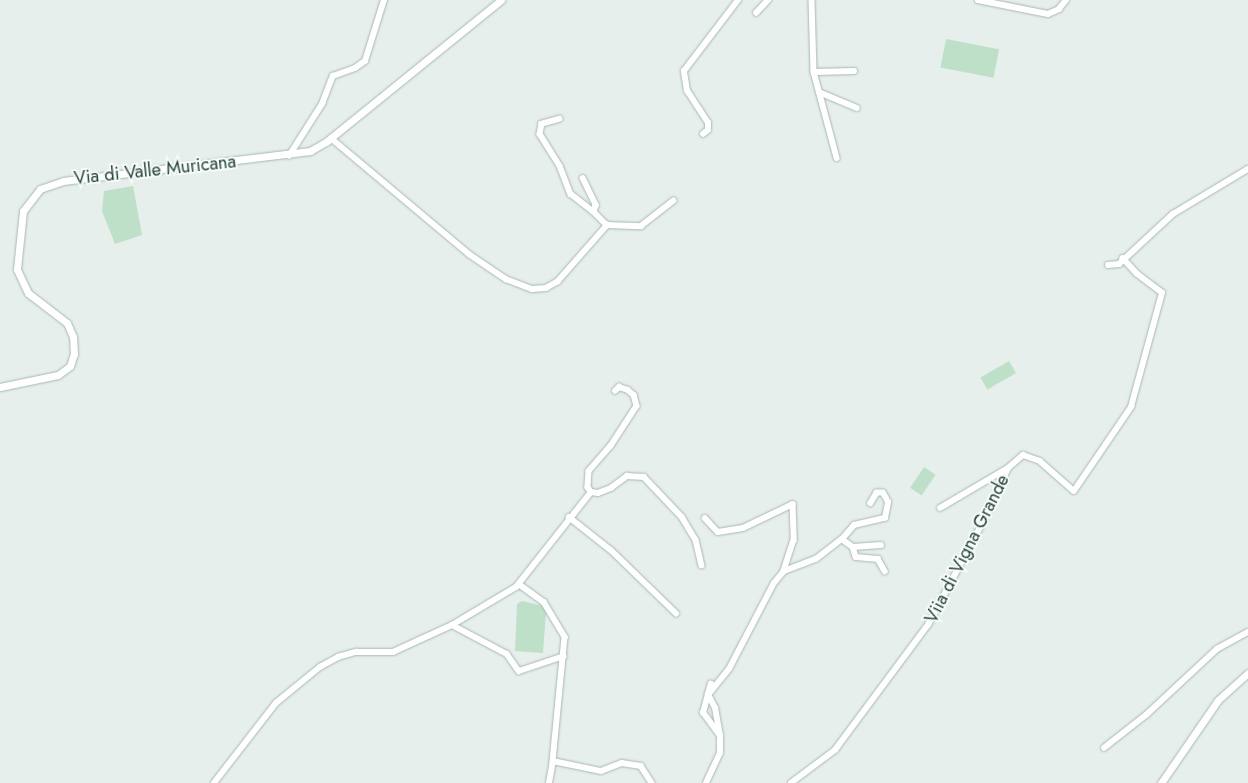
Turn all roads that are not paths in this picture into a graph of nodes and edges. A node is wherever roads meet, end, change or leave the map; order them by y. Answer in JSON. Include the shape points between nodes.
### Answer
{"nodes":[{"id":1,"x":384,"y":0,"type":"edge"},
{"id":2,"x":501,"y":0,"type":"edge"},
{"id":3,"x":738,"y":0,"type":"edge"},
{"id":4,"x":768,"y":0,"type":"edge"},
{"id":5,"x":812,"y":0,"type":"edge"},
{"id":6,"x":978,"y":0,"type":"edge"},
{"id":7,"x":1066,"y":0,"type":"edge"},
{"id":8,"x":756,"y":13,"type":"dead end"},
{"id":9,"x":854,"y":71,"type":"dead end"},
{"id":10,"x":814,"y":72,"type":"junction"},
{"id":11,"x":818,"y":92,"type":"junction"},
{"id":12,"x":857,"y":108,"type":"dead end"},
{"id":13,"x":560,"y":119,"type":"dead end"},
{"id":14,"x":703,"y":134,"type":"dead end"},
{"id":15,"x":331,"y":138,"type":"junction"},
{"id":16,"x":289,"y":156,"type":"junction"},
{"id":17,"x":837,"y":158,"type":"dead end"},
{"id":18,"x":1248,"y":169,"type":"edge"},
{"id":19,"x":583,"y":178,"type":"dead end"},
{"id":20,"x":674,"y":201,"type":"dead end"},
{"id":21,"x":594,"y":212,"type":"junction"},
{"id":22,"x":607,"y":225,"type":"junction"},
{"id":23,"x":1123,"y":259,"type":"junction"},
{"id":24,"x":1108,"y":265,"type":"dead end"},
{"id":25,"x":0,"y":387,"type":"edge"},
{"id":26,"x":615,"y":391,"type":"dead end"},
{"id":27,"x":1008,"y":468,"type":"junction"},
{"id":28,"x":591,"y":492,"type":"junction"},
{"id":29,"x":871,"y":503,"type":"dead end"},
{"id":30,"x":940,"y":508,"type":"dead end"},
{"id":31,"x":569,"y":517,"type":"junction"},
{"id":32,"x":706,"y":518,"type":"dead end"},
{"id":33,"x":842,"y":539,"type":"junction"},
{"id":34,"x":881,"y":545,"type":"dead end"},
{"id":35,"x":853,"y":547,"type":"junction"},
{"id":36,"x":702,"y":565,"type":"dead end"},
{"id":37,"x":784,"y":571,"type":"junction"},
{"id":38,"x":885,"y":571,"type":"dead end"},
{"id":39,"x":519,"y":584,"type":"junction"},
{"id":40,"x":676,"y":613,"type":"dead end"},
{"id":41,"x":452,"y":625,"type":"junction"},
{"id":42,"x":1248,"y":632,"type":"edge"},
{"id":43,"x":564,"y":656,"type":"junction"},
{"id":44,"x":1248,"y":673,"type":"edge"},
{"id":45,"x":711,"y":684,"type":"dead end"},
{"id":46,"x":708,"y":695,"type":"junction"},
{"id":47,"x":720,"y":736,"type":"junction"},
{"id":48,"x":1104,"y":748,"type":"dead end"},
{"id":49,"x":553,"y":761,"type":"junction"},
{"id":50,"x":214,"y":783,"type":"edge"},
{"id":51,"x":549,"y":783,"type":"edge"},
{"id":52,"x":652,"y":783,"type":"edge"},
{"id":53,"x":706,"y":783,"type":"edge"},
{"id":54,"x":790,"y":783,"type":"edge"},
{"id":55,"x":1161,"y":783,"type":"edge"}],
"edges":[{"from":1,"to":16,"type":"street","via":[[364,61],[358,67],[333,76],[322,104]]},
{"from":2,"to":15,"type":"street","name":"Via di Valle Muricana"},
{"from":3,"to":14,"type":"street","via":[[684,71],[687,93],[708,123],[708,130]]},
{"from":4,"to":8,"type":"street"},
{"from":5,"to":10,"type":"street"},
{"from":6,"to":7,"type":"street","via":[[1048,14],[1059,9]]},
{"from":9,"to":10,"type":"street"},
{"from":10,"to":11,"type":"street"},
{"from":11,"to":12,"type":"street"},
{"from":11,"to":17,"type":"street"},
{"from":13,"to":21,"type":"street","via":[[542,124],[540,134],[557,159],[571,194]]},
{"from":15,"to":16,"type":"street","name":"Via di Valle Muricana","via":[[313,150]]},
{"from":15,"to":22,"type":"street","via":[[469,254],[524,287],[540,289],[555,284]]},
{"from":16,"to":25,"type":"street","name":"Via di Valle Muricana","via":[[63,181],[37,191],[22,214],[17,258],[19,277],[30,296],[67,323],[73,337],[74,354],[70,366],[56,376]]},
{"from":18,"to":23,"type":"street","via":[[1173,214]]},
{"from":19,"to":21,"type":"street","via":[[596,205]]},
{"from":20,"to":22,"type":"street","via":[[641,226]]},
{"from":21,"to":22,"type":"street"},
{"from":23,"to":24,"type":"street","via":[[1119,264]]},
{"from":23,"to":27,"type":"street","name":"Viia di Vigna Grande","via":[[1162,293],[1131,407],[1074,491],[1040,460],[1023,455]]},
{"from":26,"to":28,"type":"street","via":[[619,387],[628,390],[634,395],[637,406],[611,446],[589,471],[587,478]]},
{"from":27,"to":30,"type":"street"},
{"from":27,"to":54,"type":"street","name":"Viia di Vigna Grande","via":[[928,626],[835,750]]},
{"from":28,"to":31,"type":"street"},
{"from":28,"to":36,"type":"street","via":[[606,491],[627,476],[644,477],[682,517],[696,540]]},
{"from":29,"to":33,"type":"street","via":[[877,493],[883,493],[888,502],[885,518],[854,525]]},
{"from":31,"to":39,"type":"street"},
{"from":31,"to":40,"type":"street","via":[[611,550]]},
{"from":32,"to":37,"type":"street","via":[[718,532],[743,528],[793,504],[794,540]]},
{"from":33,"to":35,"type":"street"},
{"from":33,"to":37,"type":"street","via":[[816,559]]},
{"from":34,"to":35,"type":"street"},
{"from":35,"to":38,"type":"street","via":[[856,557],[878,559]]},
{"from":37,"to":46,"type":"street","via":[[755,614],[729,669]]},
{"from":39,"to":41,"type":"street"},
{"from":39,"to":43,"type":"street","via":[[544,602],[559,624],[564,637]]},
{"from":41,"to":43,"type":"street","via":[[507,654],[519,671]]},
{"from":41,"to":50,"type":"street","via":[[393,652],[356,652],[320,667],[276,703]]},
{"from":42,"to":48,"type":"street","via":[[1217,649]]},
{"from":43,"to":49,"type":"street"},
{"from":44,"to":55,"type":"street","via":[[1218,700]]},
{"from":45,"to":46,"type":"street"},
{"from":46,"to":47,"type":"street","via":[[715,708]]},
{"from":46,"to":47,"type":"street","via":[[703,713]]},
{"from":47,"to":53,"type":"street","via":[[720,753]]},
{"from":49,"to":51,"type":"street"},
{"from":49,"to":52,"type":"street","via":[[601,771],[622,763],[641,766]]}]}
